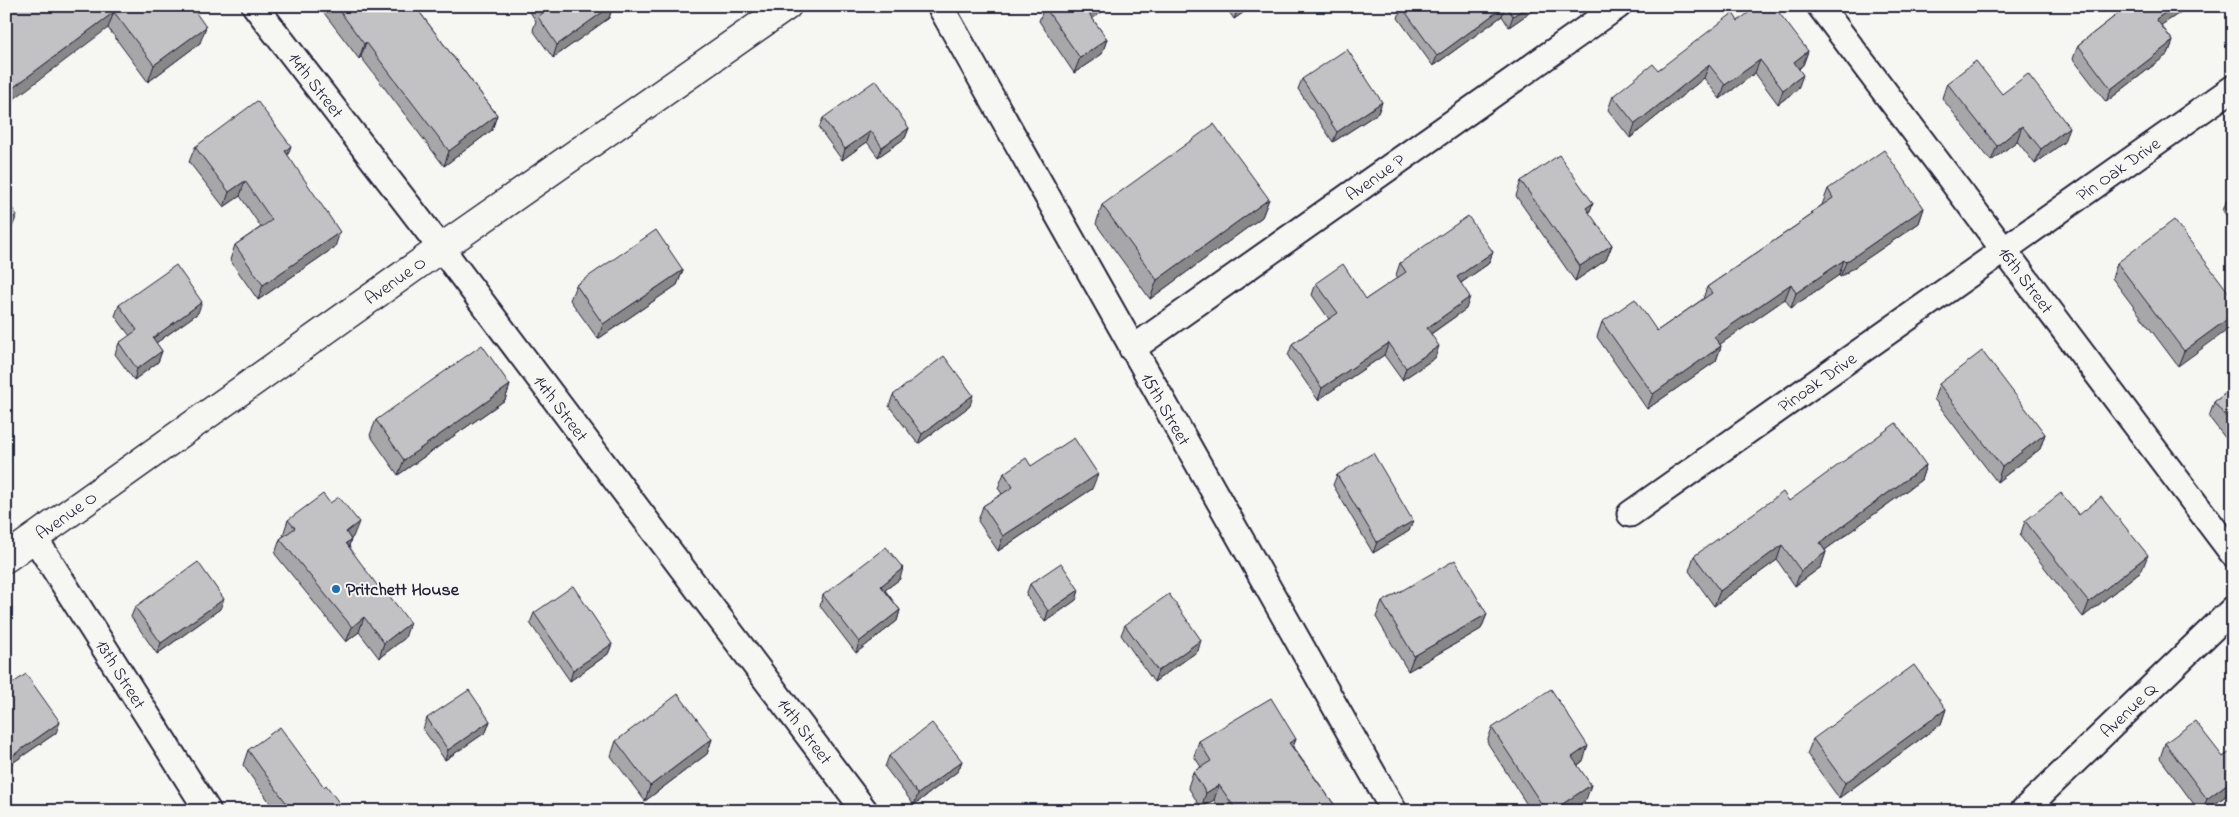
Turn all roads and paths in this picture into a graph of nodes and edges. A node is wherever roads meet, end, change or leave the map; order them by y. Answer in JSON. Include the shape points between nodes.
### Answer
{"nodes":[{"id":1,"x":255,"y":6,"type":"edge"},
{"id":2,"x":787,"y":6,"type":"edge"},
{"id":3,"x":940,"y":6,"type":"edge"},
{"id":4,"x":1618,"y":6,"type":"edge"},
{"id":5,"x":1820,"y":6,"type":"edge"},
{"id":6,"x":2233,"y":88,"type":"edge"},
{"id":7,"x":441,"y":248,"type":"junction"},
{"id":8,"x":2003,"y":251,"type":"junction"},
{"id":9,"x":1132,"y":349,"type":"junction"},
{"id":10,"x":1630,"y":514,"type":"dead end"},
{"id":11,"x":34,"y":537,"type":"junction"},
{"id":12,"x":2233,"y":554,"type":"edge"},
{"id":13,"x":6,"y":558,"type":"edge"},
{"id":14,"x":2233,"y":609,"type":"edge"},
{"id":15,"x":208,"y":811,"type":"edge"},
{"id":16,"x":865,"y":811,"type":"edge"},
{"id":17,"x":1394,"y":811,"type":"edge"},
{"id":18,"x":2023,"y":811,"type":"edge"}],
"edges":[{"from":1,"to":7,"type":"street","name":"14th Street"},
{"from":2,"to":7,"type":"street","name":"Avenue O"},
{"from":3,"to":9,"type":"street","name":"15th Street"},
{"from":4,"to":9,"type":"street","name":"Avenue P"},
{"from":5,"to":8,"type":"street","name":"16th Street"},
{"from":6,"to":8,"type":"street","name":"Pin Oak Drive"},
{"from":7,"to":11,"type":"street","name":"Avenue O"},
{"from":7,"to":16,"type":"street","name":"14th Street"},
{"from":8,"to":10,"type":"street","name":"Pinoak Drive"},
{"from":8,"to":12,"type":"street","name":"16th Street"},
{"from":9,"to":17,"type":"street","name":"15th Street"},
{"from":11,"to":13,"type":"street","name":"Avenue O"},
{"from":11,"to":15,"type":"street","name":"13th Street"},
{"from":14,"to":18,"type":"street","name":"Avenue Q"}]}
